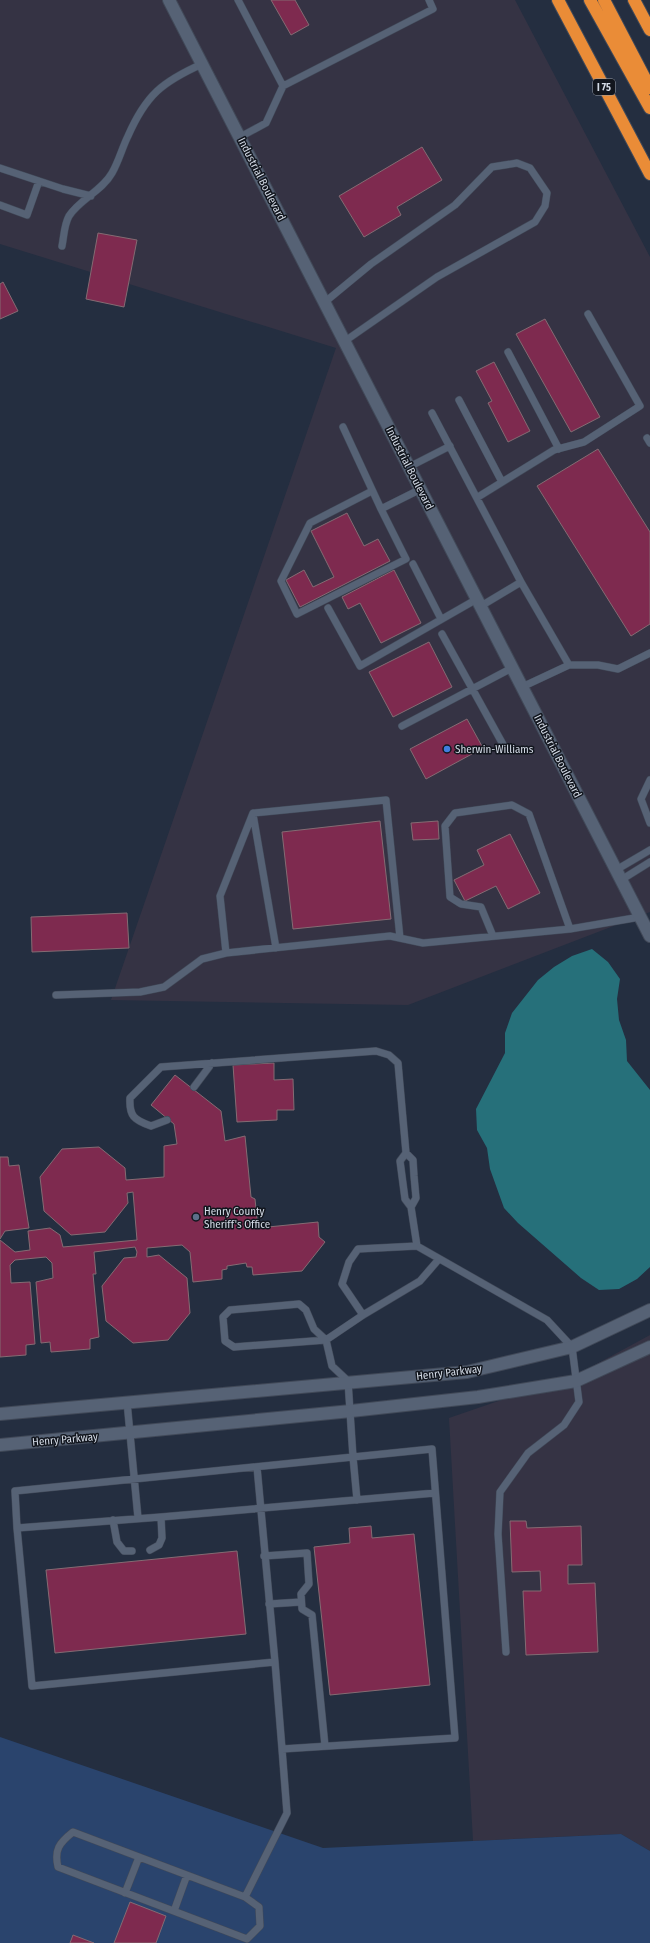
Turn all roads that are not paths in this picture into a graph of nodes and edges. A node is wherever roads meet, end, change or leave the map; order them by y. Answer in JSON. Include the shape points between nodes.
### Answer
{"nodes":[{"id":1,"x":169,"y":0,"type":"edge"},
{"id":2,"x":238,"y":0,"type":"edge"},
{"id":3,"x":429,"y":0,"type":"edge"},
{"id":4,"x":558,"y":0,"type":"edge"},
{"id":5,"x":590,"y":0,"type":"edge"},
{"id":6,"x":604,"y":0,"type":"edge"},
{"id":7,"x":634,"y":0,"type":"edge"},
{"id":8,"x":650,"y":30,"type":"edge"},
{"id":9,"x":202,"y":64,"type":"junction"},
{"id":10,"x":283,"y":86,"type":"junction"},
{"id":11,"x":650,"y":88,"type":"edge"},
{"id":12,"x":650,"y":108,"type":"edge"},
{"id":13,"x":240,"y":137,"type":"junction"},
{"id":14,"x":0,"y":168,"type":"edge"},
{"id":15,"x":650,"y":174,"type":"edge"},
{"id":16,"x":39,"y":181,"type":"junction"},
{"id":17,"x":91,"y":196,"type":"junction"},
{"id":18,"x":0,"y":206,"type":"edge"},
{"id":19,"x":62,"y":246,"type":"dead end"},
{"id":20,"x":325,"y":302,"type":"junction"},
{"id":21,"x":588,"y":314,"type":"dead end"},
{"id":22,"x":345,"y":341,"type":"junction"},
{"id":23,"x":508,"y":352,"type":"dead end"},
{"id":24,"x":459,"y":400,"type":"dead end"},
{"id":25,"x":432,"y":413,"type":"dead end"},
{"id":26,"x":343,"y":427,"type":"dead end"},
{"id":27,"x":450,"y":446,"type":"junction"},
{"id":28,"x":559,"y":449,"type":"junction"},
{"id":29,"x":409,"y":467,"type":"junction"},
{"id":30,"x":502,"y":482,"type":"junction"},
{"id":31,"x":421,"y":489,"type":"junction"},
{"id":32,"x":372,"y":491,"type":"junction"},
{"id":33,"x":478,"y":497,"type":"junction"},
{"id":34,"x":381,"y":509,"type":"junction"},
{"id":35,"x":413,"y":564,"type":"dead end"},
{"id":36,"x":521,"y":582,"type":"junction"},
{"id":37,"x":479,"y":603,"type":"junction"},
{"id":38,"x":328,"y":608,"type":"dead end"},
{"id":39,"x":441,"y":619,"type":"junction"},
{"id":40,"x":442,"y":634,"type":"dead end"},
{"id":41,"x":650,"y":653,"type":"edge"},
{"id":42,"x":569,"y":665,"type":"junction"},
{"id":43,"x":512,"y":668,"type":"junction"},
{"id":44,"x":522,"y":688,"type":"junction"},
{"id":45,"x":473,"y":689,"type":"junction"},
{"id":46,"x":402,"y":726,"type":"dead end"},
{"id":47,"x":505,"y":748,"type":"dead end"},
{"id":48,"x":650,"y":780,"type":"edge"},
{"id":49,"x":253,"y":813,"type":"junction"},
{"id":50,"x":650,"y":823,"type":"edge"},
{"id":51,"x":650,"y":850,"type":"edge"},
{"id":52,"x":650,"y":862,"type":"edge"},
{"id":53,"x":618,"y":875,"type":"junction"},
{"id":54,"x":640,"y":917,"type":"junction"},
{"id":55,"x":570,"y":929,"type":"junction"},
{"id":56,"x":493,"y":936,"type":"junction"},
{"id":57,"x":650,"y":936,"type":"edge"},
{"id":58,"x":400,"y":938,"type":"junction"},
{"id":59,"x":276,"y":948,"type":"junction"},
{"id":60,"x":226,"y":953,"type":"junction"},
{"id":61,"x":56,"y":995,"type":"dead end"},
{"id":62,"x":212,"y":1063,"type":"junction"},
{"id":63,"x":194,"y":1087,"type":"dead end"},
{"id":64,"x":167,"y":1120,"type":"dead end"},
{"id":65,"x":406,"y":1153,"type":"junction"},
{"id":66,"x":410,"y":1207,"type":"junction"},
{"id":67,"x":417,"y":1246,"type":"junction"},
{"id":68,"x":439,"y":1259,"type":"junction"},
{"id":69,"x":650,"y":1310,"type":"edge"},
{"id":70,"x":363,"y":1315,"type":"junction"},
{"id":71,"x":326,"y":1340,"type":"junction"},
{"id":72,"x":572,"y":1347,"type":"junction"},
{"id":73,"x":650,"y":1347,"type":"edge"},
{"id":74,"x":348,"y":1381,"type":"junction"},
{"id":75,"x":576,"y":1381,"type":"junction"},
{"id":76,"x":127,"y":1402,"type":"junction"},
{"id":77,"x":351,"y":1411,"type":"junction"},
{"id":78,"x":0,"y":1414,"type":"edge"},
{"id":79,"x":129,"y":1433,"type":"junction"},
{"id":80,"x":0,"y":1445,"type":"edge"},
{"id":81,"x":353,"y":1457,"type":"junction"},
{"id":82,"x":257,"y":1467,"type":"junction"},
{"id":83,"x":135,"y":1479,"type":"junction"},
{"id":84,"x":435,"y":1493,"type":"junction"},
{"id":85,"x":358,"y":1500,"type":"junction"},
{"id":86,"x":260,"y":1508,"type":"junction"},
{"id":87,"x":161,"y":1517,"type":"junction"},
{"id":88,"x":138,"y":1518,"type":"junction"},
{"id":89,"x":113,"y":1520,"type":"junction"},
{"id":90,"x":17,"y":1528,"type":"junction"},
{"id":91,"x":150,"y":1550,"type":"dead end"},
{"id":92,"x":132,"y":1551,"type":"dead end"},
{"id":93,"x":264,"y":1556,"type":"junction"},
{"id":94,"x":301,"y":1602,"type":"junction"},
{"id":95,"x":269,"y":1604,"type":"junction"},
{"id":96,"x":506,"y":1652,"type":"dead end"},
{"id":97,"x":275,"y":1662,"type":"junction"},
{"id":98,"x":325,"y":1746,"type":"junction"},
{"id":99,"x":282,"y":1749,"type":"junction"},
{"id":100,"x":139,"y":1857,"type":"junction"},
{"id":101,"x":187,"y":1875,"type":"junction"},
{"id":102,"x":125,"y":1893,"type":"junction"},
{"id":103,"x":245,"y":1897,"type":"junction"},
{"id":104,"x":174,"y":1911,"type":"junction"}],
"edges":[{"from":1,"to":9,"type":"street","name":"Industrial Boulevard"},
{"from":2,"to":10,"type":"lane"},
{"from":3,"to":10,"type":"lane","via":[[433,9]]},
{"from":4,"to":15,"type":"highway","number":"I 75"},
{"from":5,"to":12,"type":"highway"},
{"from":6,"to":11,"type":"highway"},
{"from":7,"to":8,"type":"highway"},
{"from":9,"to":13,"type":"street","name":"Industrial Boulevard"},
{"from":9,"to":17,"type":"lane","via":[[175,76],[146,102],[112,173]]},
{"from":10,"to":13,"type":"lane","via":[[266,124]]},
{"from":13,"to":20,"type":"street","name":"Industrial Boulevard"},
{"from":14,"to":16,"type":"lane"},
{"from":16,"to":17,"type":"lane"},
{"from":16,"to":18,"type":"lane","via":[[27,215]]},
{"from":17,"to":19,"type":"lane","via":[[70,216],[65,225]]},
{"from":20,"to":22,"type":"street","name":"Industrial Boulevard"},
{"from":20,"to":22,"type":"lane","via":[[371,264],[455,205],[492,167],[518,163],[530,168],[547,193],[545,206],[535,222],[437,277]]},
{"from":21,"to":28,"type":"lane","via":[[640,406],[584,442]]},
{"from":22,"to":29,"type":"street","name":"Industrial Boulevard"},
{"from":23,"to":28,"type":"lane"},
{"from":24,"to":30,"type":"lane"},
{"from":25,"to":27,"type":"lane"},
{"from":26,"to":32,"type":"lane"},
{"from":27,"to":29,"type":"lane"},
{"from":27,"to":33,"type":"lane"},
{"from":28,"to":30,"type":"lane"},
{"from":29,"to":31,"type":"street","name":"Industrial Boulevard"},
{"from":30,"to":33,"type":"lane"},
{"from":31,"to":34,"type":"lane"},
{"from":31,"to":37,"type":"street","name":"Industrial Boulevard"},
{"from":32,"to":34,"type":"lane"},
{"from":32,"to":34,"type":"lane","via":[[310,523],[281,581],[297,614],[406,558]]},
{"from":33,"to":36,"type":"lane"},
{"from":35,"to":39,"type":"lane"},
{"from":36,"to":37,"type":"lane"},
{"from":36,"to":42,"type":"lane"},
{"from":37,"to":39,"type":"lane"},
{"from":37,"to":43,"type":"street","name":"Industrial Boulevard"},
{"from":38,"to":39,"type":"lane","via":[[360,666]]},
{"from":40,"to":45,"type":"lane"},
{"from":41,"to":42,"type":"lane","via":[[618,670],[598,665]]},
{"from":42,"to":44,"type":"lane"},
{"from":43,"to":44,"type":"street","name":"Industrial Boulevard"},
{"from":43,"to":45,"type":"lane"},
{"from":44,"to":53,"type":"street","name":"Industrial Boulevard"},
{"from":45,"to":46,"type":"lane"},
{"from":45,"to":47,"type":"lane"},
{"from":48,"to":50,"type":"lane","via":[[641,798]]},
{"from":49,"to":58,"type":"lane","via":[[386,800]]},
{"from":49,"to":59,"type":"lane"},
{"from":49,"to":60,"type":"lane","via":[[220,896]]},
{"from":51,"to":53,"type":"lane"},
{"from":52,"to":53,"type":"lane"},
{"from":53,"to":54,"type":"street","name":"Industrial Boulevard"},
{"from":54,"to":55,"type":"lane"},
{"from":54,"to":57,"type":"street","name":"Industrial Boulevard"},
{"from":55,"to":56,"type":"lane"},
{"from":55,"to":56,"type":"lane","via":[[529,814],[512,805],[455,813],[445,826],[450,897],[461,904],[481,907]]},
{"from":56,"to":58,"type":"lane","via":[[423,943]]},
{"from":58,"to":59,"type":"lane","via":[[390,936]]},
{"from":59,"to":60,"type":"lane"},
{"from":60,"to":61,"type":"lane","via":[[202,959],[164,987],[140,992]]},
{"from":62,"to":63,"type":"lane"},
{"from":62,"to":64,"type":"lane","via":[[161,1067],[130,1098],[129,1109],[136,1121],[151,1126]]},
{"from":62,"to":65,"type":"lane","via":[[376,1051],[389,1055],[398,1063]]},
{"from":65,"to":66,"type":"lane","via":[[400,1161],[405,1199]]},
{"from":65,"to":66,"type":"lane","via":[[413,1160],[416,1198]]},
{"from":66,"to":67,"type":"lane"},
{"from":67,"to":68,"type":"lane"},
{"from":67,"to":70,"type":"lane","via":[[358,1249],[349,1262],[342,1284]]},
{"from":68,"to":70,"type":"lane","via":[[420,1280]]},
{"from":68,"to":72,"type":"lane","via":[[547,1320]]},
{"from":69,"to":72,"type":"street","name":"Henry Parkway"},
{"from":70,"to":71,"type":"lane"},
{"from":71,"to":71,"type":"lane","via":[[314,1329],[306,1310],[299,1304],[230,1310],[223,1317],[225,1341],[234,1347]]},
{"from":71,"to":74,"type":"lane","via":[[332,1366]]},
{"from":72,"to":74,"type":"street","name":"Henry Parkway","via":[[467,1372]]},
{"from":72,"to":75,"type":"lane"},
{"from":73,"to":75,"type":"street","name":"Henry Parkway"},
{"from":74,"to":76,"type":"street","name":"Henry Parkway"},
{"from":74,"to":77,"type":"lane"},
{"from":75,"to":77,"type":"street","name":"Henry Parkway","via":[[478,1397]]},
{"from":75,"to":96,"type":"lane","via":[[579,1402],[564,1425],[528,1453],[500,1492],[498,1534]]},
{"from":76,"to":78,"type":"street","name":"Henry Parkway"},
{"from":76,"to":79,"type":"lane"},
{"from":77,"to":79,"type":"street","name":"Henry Parkway"},
{"from":77,"to":81,"type":"lane"},
{"from":79,"to":80,"type":"street","name":"Henry Parkway"},
{"from":79,"to":83,"type":"lane"},
{"from":81,"to":82,"type":"lane"},
{"from":81,"to":84,"type":"lane","via":[[432,1449]]},
{"from":81,"to":85,"type":"lane"},
{"from":82,"to":83,"type":"lane"},
{"from":82,"to":86,"type":"lane"},
{"from":83,"to":88,"type":"lane"},
{"from":83,"to":90,"type":"lane","via":[[15,1491]]},
{"from":84,"to":85,"type":"lane"},
{"from":84,"to":98,"type":"lane","via":[[455,1738]]},
{"from":85,"to":86,"type":"lane"},
{"from":86,"to":87,"type":"lane"},
{"from":86,"to":93,"type":"lane"},
{"from":87,"to":88,"type":"lane"},
{"from":87,"to":91,"type":"lane","via":[[162,1538],[159,1545]]},
{"from":88,"to":89,"type":"lane"},
{"from":89,"to":90,"type":"lane"},
{"from":89,"to":92,"type":"lane","via":[[117,1542],[124,1551]]},
{"from":90,"to":97,"type":"lane","via":[[32,1686]]},
{"from":93,"to":94,"type":"lane","via":[[307,1553],[309,1584],[301,1594]]},
{"from":93,"to":95,"type":"lane"},
{"from":94,"to":95,"type":"lane"},
{"from":94,"to":98,"type":"lane","via":[[302,1609],[312,1615]]},
{"from":95,"to":97,"type":"lane"},
{"from":97,"to":99,"type":"lane"},
{"from":98,"to":99,"type":"lane"},
{"from":99,"to":103,"type":"lane","via":[[287,1813]]},
{"from":100,"to":101,"type":"lane"},
{"from":100,"to":102,"type":"lane"},
{"from":100,"to":102,"type":"lane","via":[[73,1832],[62,1841],[56,1856],[58,1868]]},
{"from":101,"to":103,"type":"lane"},
{"from":101,"to":104,"type":"lane"},
{"from":102,"to":104,"type":"lane"},
{"from":103,"to":104,"type":"lane","via":[[259,1908],[260,1926],[247,1939]]}]}
